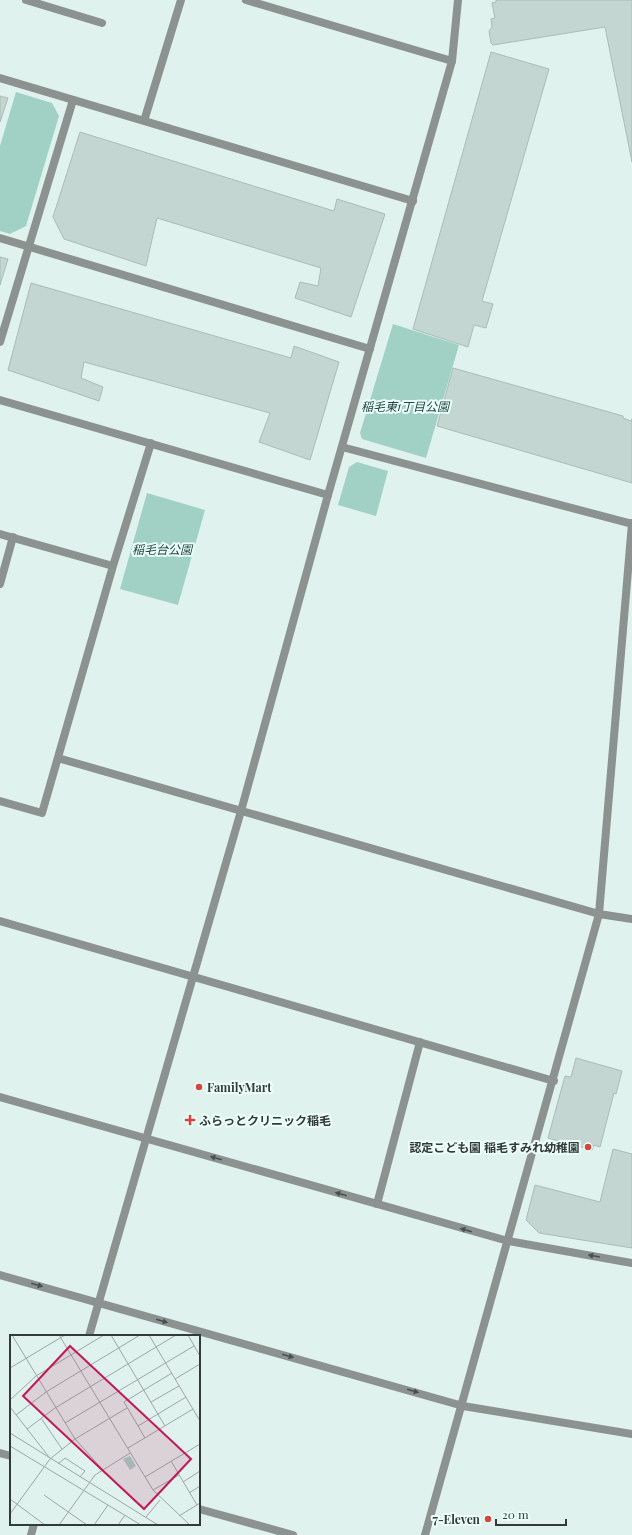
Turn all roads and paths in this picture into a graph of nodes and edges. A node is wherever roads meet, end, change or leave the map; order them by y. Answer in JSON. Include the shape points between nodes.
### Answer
{"nodes":[{"id":1,"x":26,"y":0,"type":"edge"},
{"id":2,"x":181,"y":0,"type":"edge"},
{"id":3,"x":246,"y":0,"type":"edge"},
{"id":4,"x":458,"y":0,"type":"edge"},
{"id":5,"x":102,"y":23,"type":"dead end"},
{"id":6,"x":452,"y":61,"type":"junction"},
{"id":7,"x":0,"y":78,"type":"edge"},
{"id":8,"x":72,"y":100,"type":"junction"},
{"id":9,"x":144,"y":121,"type":"junction"},
{"id":10,"x":413,"y":201,"type":"junction"},
{"id":11,"x":0,"y":238,"type":"edge"},
{"id":12,"x":28,"y":247,"type":"junction"},
{"id":13,"x":0,"y":342,"type":"edge"},
{"id":14,"x":370,"y":349,"type":"junction"},
{"id":15,"x":0,"y":400,"type":"edge"},
{"id":16,"x":152,"y":443,"type":"junction"},
{"id":17,"x":342,"y":447,"type":"junction"},
{"id":18,"x":328,"y":495,"type":"junction"},
{"id":19,"x":632,"y":524,"type":"edge"},
{"id":20,"x":0,"y":534,"type":"edge"},
{"id":21,"x":13,"y":537,"type":"junction"},
{"id":22,"x":113,"y":566,"type":"junction"},
{"id":23,"x":0,"y":584,"type":"edge"},
{"id":24,"x":58,"y":758,"type":"junction"},
{"id":25,"x":0,"y":801,"type":"edge"},
{"id":26,"x":241,"y":811,"type":"junction"},
{"id":27,"x":599,"y":914,"type":"junction"},
{"id":28,"x":632,"y":919,"type":"edge"},
{"id":29,"x":0,"y":921,"type":"edge"},
{"id":30,"x":193,"y":976,"type":"junction"},
{"id":31,"x":420,"y":1042,"type":"junction"},
{"id":32,"x":554,"y":1080,"type":"junction"},
{"id":33,"x":0,"y":1097,"type":"edge"},
{"id":34,"x":146,"y":1138,"type":"junction"},
{"id":35,"x":377,"y":1204,"type":"junction"},
{"id":36,"x":508,"y":1241,"type":"junction"},
{"id":37,"x":632,"y":1263,"type":"edge"},
{"id":38,"x":0,"y":1274,"type":"edge"},
{"id":39,"x":99,"y":1303,"type":"junction"},
{"id":40,"x":89,"y":1335,"type":"edge"},
{"id":41,"x":462,"y":1406,"type":"junction"},
{"id":42,"x":632,"y":1434,"type":"edge"},
{"id":43,"x":0,"y":1453,"type":"edge"},
{"id":44,"x":10,"y":1456,"type":"edge"},
{"id":45,"x":200,"y":1509,"type":"edge"},
{"id":46,"x":34,"y":1525,"type":"edge"},
{"id":47,"x":31,"y":1535,"type":"edge"},
{"id":48,"x":293,"y":1535,"type":"edge"},
{"id":49,"x":425,"y":1535,"type":"edge"}],
"edges":[{"from":1,"to":5,"type":"street"},
{"from":2,"to":9,"type":"street"},
{"from":3,"to":6,"type":"street"},
{"from":4,"to":6,"type":"street"},
{"from":6,"to":10,"type":"street"},
{"from":7,"to":8,"type":"street"},
{"from":8,"to":9,"type":"street"},
{"from":8,"to":12,"type":"street"},
{"from":9,"to":10,"type":"street"},
{"from":10,"to":14,"type":"street"},
{"from":11,"to":12,"type":"street"},
{"from":12,"to":13,"type":"street"},
{"from":12,"to":14,"type":"street"},
{"from":14,"to":17,"type":"street"},
{"from":15,"to":16,"type":"street"},
{"from":16,"to":18,"type":"street"},
{"from":16,"to":22,"type":"street"},
{"from":17,"to":18,"type":"street"},
{"from":17,"to":19,"type":"street"},
{"from":18,"to":26,"type":"street"},
{"from":19,"to":27,"type":"street"},
{"from":20,"to":21,"type":"street"},
{"from":21,"to":22,"type":"street"},
{"from":21,"to":23,"type":"street"},
{"from":22,"to":24,"type":"street"},
{"from":24,"to":25,"type":"street","via":[[42,813]]},
{"from":24,"to":26,"type":"street"},
{"from":26,"to":27,"type":"street"},
{"from":26,"to":30,"type":"street"},
{"from":27,"to":28,"type":"street"},
{"from":27,"to":32,"type":"street"},
{"from":29,"to":30,"type":"street"},
{"from":30,"to":31,"type":"street"},
{"from":30,"to":34,"type":"street"},
{"from":31,"to":32,"type":"street"},
{"from":31,"to":35,"type":"street"},
{"from":32,"to":36,"type":"street"},
{"from":33,"to":34,"type":"street"},
{"from":35,"to":34,"type":"street","one_way":true},
{"from":34,"to":39,"type":"street"},
{"from":36,"to":35,"type":"street","one_way":true},
{"from":37,"to":36,"type":"street","one_way":true},
{"from":36,"to":41,"type":"street"},
{"from":38,"to":39,"type":"street","one_way":true},
{"from":39,"to":40,"type":"street"},
{"from":39,"to":41,"type":"street","one_way":true},
{"from":41,"to":42,"type":"street"},
{"from":41,"to":49,"type":"street"},
{"from":43,"to":44,"type":"street"},
{"from":45,"to":48,"type":"street"},
{"from":46,"to":47,"type":"street"}]}
